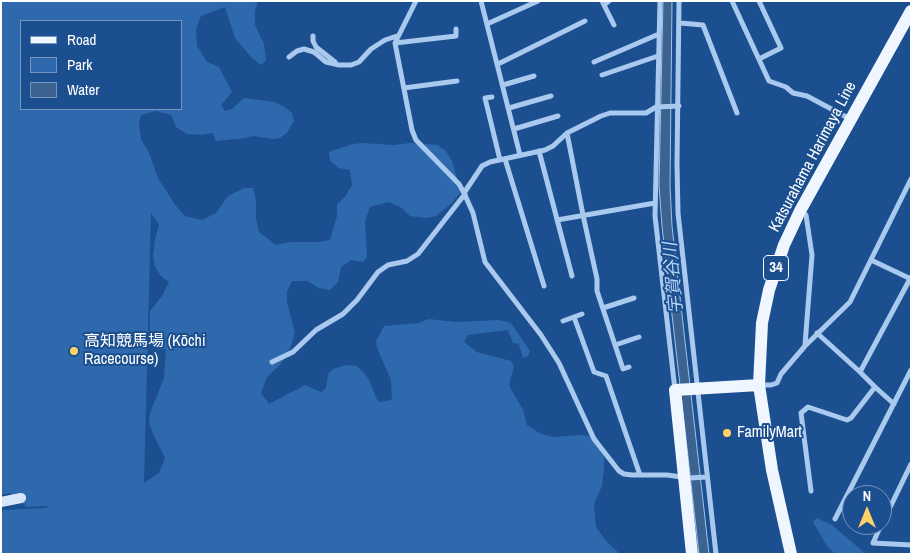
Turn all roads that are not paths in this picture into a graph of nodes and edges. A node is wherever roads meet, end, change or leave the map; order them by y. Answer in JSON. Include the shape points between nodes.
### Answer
{"nodes":[{"id":1,"x":416,"y":1,"type":"edge"},
{"id":2,"x":481,"y":1,"type":"edge"},
{"id":3,"x":538,"y":1,"type":"edge"},
{"id":4,"x":610,"y":1,"type":"edge"},
{"id":5,"x":660,"y":1,"type":"edge"},
{"id":6,"x":679,"y":1,"type":"edge"},
{"id":7,"x":732,"y":1,"type":"edge"},
{"id":8,"x":759,"y":1,"type":"edge"},
{"id":9,"x":603,"y":3,"type":"edge"},
{"id":10,"x":911,"y":11,"type":"edge"},
{"id":11,"x":585,"y":21,"type":"dead end"},
{"id":12,"x":680,"y":23,"type":"junction"},
{"id":13,"x":487,"y":24,"type":"junction"},
{"id":14,"x":614,"y":25,"type":"dead end"},
{"id":15,"x":456,"y":29,"type":"dead end"},
{"id":16,"x":659,"y":34,"type":"junction"},
{"id":17,"x":313,"y":36,"type":"dead end"},
{"id":18,"x":397,"y":36,"type":"junction"},
{"id":19,"x":395,"y":43,"type":"junction"},
{"id":20,"x":658,"y":56,"type":"junction"},
{"id":21,"x":289,"y":57,"type":"dead end"},
{"id":22,"x":759,"y":58,"type":"junction"},
{"id":23,"x":594,"y":62,"type":"dead end"},
{"id":24,"x":498,"y":64,"type":"junction"},
{"id":25,"x":339,"y":65,"type":"junction"},
{"id":26,"x":602,"y":75,"type":"dead end"},
{"id":27,"x":534,"y":76,"type":"dead end"},
{"id":28,"x":457,"y":81,"type":"dead end"},
{"id":29,"x":503,"y":85,"type":"junction"},
{"id":30,"x":404,"y":88,"type":"junction"},
{"id":31,"x":551,"y":96,"type":"dead end"},
{"id":32,"x":492,"y":97,"type":"dead end"},
{"id":33,"x":676,"y":106,"type":"junction"},
{"id":34,"x":658,"y":107,"type":"junction"},
{"id":35,"x":509,"y":108,"type":"junction"},
{"id":36,"x":737,"y":113,"type":"dead end"},
{"id":37,"x":558,"y":116,"type":"dead end"},
{"id":38,"x":850,"y":120,"type":"junction"},
{"id":39,"x":514,"y":129,"type":"junction"},
{"id":40,"x":567,"y":133,"type":"junction"},
{"id":41,"x":539,"y":151,"type":"junction"},
{"id":42,"x":520,"y":155,"type":"junction"},
{"id":43,"x":502,"y":159,"type":"junction"},
{"id":44,"x":911,"y":179,"type":"edge"},
{"id":45,"x":909,"y":186,"type":"edge"},
{"id":46,"x":464,"y":193,"type":"junction"},
{"id":47,"x":655,"y":203,"type":"junction"},
{"id":48,"x":800,"y":211,"type":"junction"},
{"id":49,"x":583,"y":215,"type":"junction"},
{"id":50,"x":557,"y":220,"type":"junction"},
{"id":51,"x":871,"y":260,"type":"junction"},
{"id":52,"x":572,"y":276,"type":"dead end"},
{"id":53,"x":910,"y":279,"type":"edge"},
{"id":54,"x":544,"y":286,"type":"dead end"},
{"id":55,"x":634,"y":298,"type":"dead end"},
{"id":56,"x":603,"y":308,"type":"junction"},
{"id":57,"x":582,"y":314,"type":"dead end"},
{"id":58,"x":574,"y":317,"type":"junction"},
{"id":59,"x":563,"y":321,"type":"dead end"},
{"id":60,"x":817,"y":333,"type":"junction"},
{"id":61,"x":639,"y":337,"type":"dead end"},
{"id":62,"x":615,"y":345,"type":"junction"},
{"id":63,"x":804,"y":346,"type":"junction"},
{"id":64,"x":272,"y":362,"type":"dead end"},
{"id":65,"x":628,"y":367,"type":"dead end"},
{"id":66,"x":911,"y":370,"type":"edge"},
{"id":67,"x":860,"y":372,"type":"junction"},
{"id":68,"x":759,"y":384,"type":"junction"},
{"id":69,"x":875,"y":387,"type":"junction"},
{"id":70,"x":696,"y":389,"type":"junction"},
{"id":71,"x":677,"y":390,"type":"junction"},
{"id":72,"x":894,"y":404,"type":"junction"},
{"id":73,"x":911,"y":464,"type":"edge"},
{"id":74,"x":640,"y":475,"type":"junction"},
{"id":75,"x":707,"y":477,"type":"junction"},
{"id":76,"x":686,"y":478,"type":"junction"},
{"id":77,"x":811,"y":491,"type":"dead end"},
{"id":78,"x":21,"y":498,"type":"dead end"},
{"id":79,"x":1,"y":502,"type":"edge"},
{"id":80,"x":892,"y":503,"type":"edge"},
{"id":81,"x":835,"y":519,"type":"dead end"},
{"id":82,"x":877,"y":535,"type":"edge"},
{"id":83,"x":911,"y":545,"type":"edge"},
{"id":84,"x":692,"y":554,"type":"edge"},
{"id":85,"x":716,"y":554,"type":"edge"},
{"id":86,"x":791,"y":554,"type":"edge"}],
"edges":[{"from":1,"to":18,"type":"street"},
{"from":2,"to":13,"type":"street"},
{"from":3,"to":13,"type":"street"},
{"from":4,"to":9,"type":"street"},
{"from":5,"to":16,"type":"street"},
{"from":6,"to":12,"type":"street"},
{"from":7,"to":22,"type":"street"},
{"from":8,"to":22,"type":"street","via":[[781,48]]},
{"from":9,"to":14,"type":"street"},
{"from":10,"to":38,"type":"main road","name":"Katsurahama Harimaya Line","number":"34"},
{"from":11,"to":24,"type":"street"},
{"from":12,"to":33,"type":"street"},
{"from":12,"to":36,"type":"street","via":[[703,25]]},
{"from":13,"to":24,"type":"street"},
{"from":15,"to":19,"type":"street","via":[[456,36]]},
{"from":16,"to":20,"type":"street"},
{"from":16,"to":23,"type":"street"},
{"from":17,"to":25,"type":"street","via":[[316,47]]},
{"from":18,"to":19,"type":"street"},
{"from":18,"to":25,"type":"street","via":[[385,40],[359,62],[351,66]]},
{"from":19,"to":30,"type":"street"},
{"from":20,"to":26,"type":"street"},
{"from":20,"to":34,"type":"street"},
{"from":21,"to":25,"type":"street","via":[[304,50]]},
{"from":22,"to":38,"type":"street","via":[[769,81],[807,96]]},
{"from":24,"to":29,"type":"street"},
{"from":27,"to":29,"type":"street"},
{"from":28,"to":30,"type":"street"},
{"from":29,"to":35,"type":"street"},
{"from":30,"to":46,"type":"street","via":[[416,140]]},
{"from":31,"to":35,"type":"street"},
{"from":32,"to":43,"type":"street","via":[[486,98]]},
{"from":33,"to":34,"type":"street"},
{"from":33,"to":70,"type":"street","via":[[678,213]]},
{"from":34,"to":40,"type":"street","via":[[646,113],[610,113]]},
{"from":34,"to":47,"type":"street"},
{"from":35,"to":39,"type":"street"},
{"from":37,"to":39,"type":"street"},
{"from":38,"to":48,"type":"main road","name":"Katsurahama Harimaya Line","number":"34"},
{"from":39,"to":42,"type":"street"},
{"from":40,"to":41,"type":"street","via":[[553,146]]},
{"from":40,"to":49,"type":"street"},
{"from":41,"to":42,"type":"street"},
{"from":41,"to":50,"type":"street"},
{"from":42,"to":43,"type":"street"},
{"from":43,"to":46,"type":"street","via":[[482,166]]},
{"from":43,"to":54,"type":"street"},
{"from":44,"to":45,"type":"street"},
{"from":45,"to":51,"type":"street"},
{"from":46,"to":64,"type":"street","via":[[418,254],[378,272],[343,314],[316,330],[293,352]]},
{"from":46,"to":74,"type":"street","via":[[473,213],[485,262],[559,363],[594,439],[619,471]]},
{"from":47,"to":49,"type":"street"},
{"from":47,"to":71,"type":"street"},
{"from":48,"to":63,"type":"street","via":[[806,215],[812,255]]},
{"from":48,"to":68,"type":"main road","name":"Katsurahama Harimaya Line","number":"34","via":[[768,290],[762,323]]},
{"from":49,"to":50,"type":"street"},
{"from":49,"to":56,"type":"street"},
{"from":50,"to":52,"type":"street"},
{"from":51,"to":53,"type":"street"},
{"from":51,"to":60,"type":"street","via":[[850,302]]},
{"from":53,"to":67,"type":"street"},
{"from":55,"to":56,"type":"street"},
{"from":56,"to":62,"type":"street"},
{"from":57,"to":58,"type":"street"},
{"from":58,"to":59,"type":"street"},
{"from":58,"to":74,"type":"street","via":[[594,372],[606,376]]},
{"from":60,"to":63,"type":"street"},
{"from":60,"to":67,"type":"street"},
{"from":61,"to":62,"type":"street"},
{"from":62,"to":65,"type":"street","via":[[623,369]]},
{"from":63,"to":68,"type":"street","via":[[777,383]]},
{"from":66,"to":72,"type":"street"},
{"from":67,"to":69,"type":"street"},
{"from":68,"to":70,"type":"main road"},
{"from":68,"to":86,"type":"main road","name":"Katsurahama Harimaya Line","number":"34","via":[[772,470]]},
{"from":69,"to":72,"type":"street"},
{"from":69,"to":77,"type":"street","via":[[847,420],[808,408],[801,413]]},
{"from":70,"to":71,"type":"main road"},
{"from":70,"to":75,"type":"street"},
{"from":71,"to":76,"type":"main road"},
{"from":72,"to":81,"type":"street"},
{"from":73,"to":80,"type":"street"},
{"from":74,"to":76,"type":"street"},
{"from":75,"to":76,"type":"street"},
{"from":75,"to":85,"type":"street"},
{"from":76,"to":84,"type":"main road"},
{"from":78,"to":79,"type":"street"},
{"from":82,"to":83,"type":"street","via":[[873,543]]}]}
